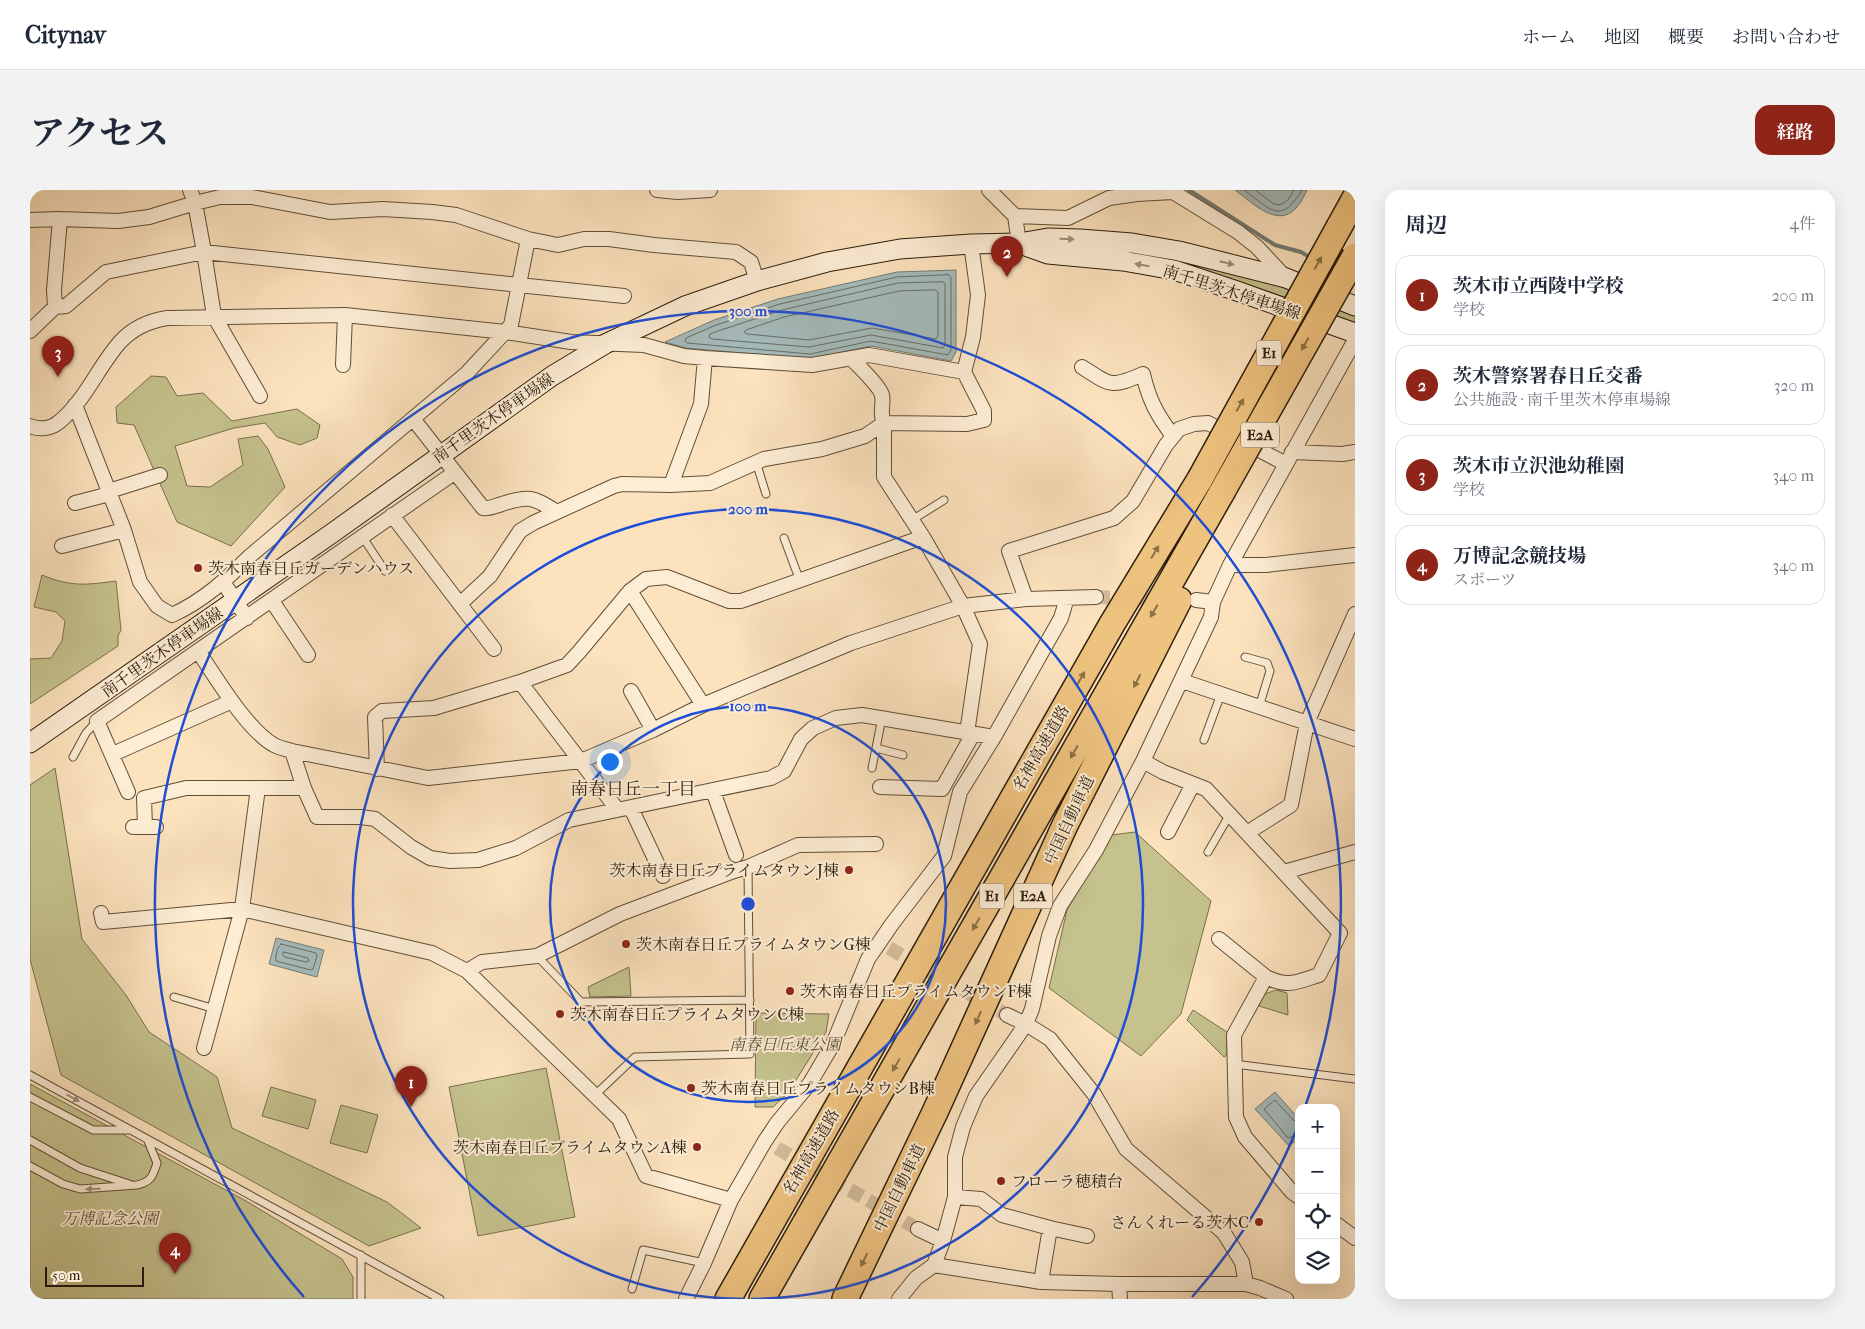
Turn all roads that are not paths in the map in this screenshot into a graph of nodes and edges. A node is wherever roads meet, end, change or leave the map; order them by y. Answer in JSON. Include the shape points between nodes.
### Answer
{"nodes":[{"id":1,"x":657,"y":190,"type":"edge"},
{"id":2,"x":710,"y":190,"type":"edge"},
{"id":3,"x":989,"y":190,"type":"edge"},
{"id":4,"x":192,"y":196,"type":"edge"},
{"id":5,"x":1355,"y":198,"type":"edge"},
{"id":6,"x":1015,"y":216,"type":"junction"},
{"id":7,"x":60,"y":218,"type":"junction"},
{"id":8,"x":30,"y":220,"type":"edge"},
{"id":9,"x":528,"y":239,"type":"junction"},
{"id":10,"x":1019,"y":243,"type":"junction"},
{"id":11,"x":971,"y":244,"type":"junction"},
{"id":12,"x":204,"y":252,"type":"junction"},
{"id":13,"x":1355,"y":256,"type":"edge"},
{"id":14,"x":1286,"y":278,"type":"junction"},
{"id":15,"x":757,"y":280,"type":"junction"},
{"id":16,"x":518,"y":284,"type":"junction"},
{"id":17,"x":624,"y":296,"type":"dead end"},
{"id":18,"x":1355,"y":306,"type":"edge"},
{"id":19,"x":55,"y":307,"type":"junction"},
{"id":20,"x":345,"y":315,"type":"junction"},
{"id":21,"x":214,"y":316,"type":"junction"},
{"id":22,"x":30,"y":331,"type":"edge"},
{"id":23,"x":505,"y":332,"type":"junction"},
{"id":24,"x":1355,"y":333,"type":"edge"},
{"id":25,"x":1355,"y":340,"type":"edge"},
{"id":26,"x":605,"y":344,"type":"junction"},
{"id":27,"x":705,"y":358,"type":"junction"},
{"id":28,"x":851,"y":358,"type":"junction"},
{"id":29,"x":343,"y":365,"type":"dead end"},
{"id":30,"x":1082,"y":367,"type":"dead end"},
{"id":31,"x":964,"y":372,"type":"junction"},
{"id":32,"x":1289,"y":374,"type":"joint"},
{"id":33,"x":260,"y":396,"type":"dead end"},
{"id":34,"x":75,"y":405,"type":"junction"},
{"id":35,"x":414,"y":420,"type":"junction"},
{"id":36,"x":884,"y":423,"type":"junction"},
{"id":37,"x":30,"y":426,"type":"edge"},
{"id":38,"x":1173,"y":436,"type":"junction"},
{"id":39,"x":1355,"y":452,"type":"edge"},
{"id":40,"x":442,"y":454,"type":"junction"},
{"id":41,"x":1289,"y":458,"type":"junction"},
{"id":42,"x":756,"y":462,"type":"junction"},
{"id":43,"x":454,"y":473,"type":"junction"},
{"id":44,"x":160,"y":476,"type":"dead end"},
{"id":45,"x":671,"y":485,"type":"junction"},
{"id":46,"x":109,"y":491,"type":"junction"},
{"id":47,"x":766,"y":494,"type":"dead end"},
{"id":48,"x":1226,"y":495,"type":"junction"},
{"id":49,"x":944,"y":500,"type":"dead end"},
{"id":50,"x":75,"y":503,"type":"dead end"},
{"id":51,"x":557,"y":512,"type":"junction"},
{"id":52,"x":392,"y":515,"type":"junction"},
{"id":53,"x":912,"y":520,"type":"junction"},
{"id":54,"x":124,"y":530,"type":"junction"},
{"id":55,"x":362,"y":536,"type":"junction"},
{"id":56,"x":924,"y":537,"type":"junction"},
{"id":57,"x":784,"y":538,"type":"dead end"},
{"id":58,"x":62,"y":546,"type":"dead end"},
{"id":59,"x":1355,"y":555,"type":"edge"},
{"id":60,"x":1230,"y":565,"type":"junction"},
{"id":61,"x":385,"y":571,"type":"dead end"},
{"id":62,"x":800,"y":581,"type":"junction"},
{"id":63,"x":223,"y":582,"type":"junction"},
{"id":64,"x":630,"y":591,"type":"junction"},
{"id":65,"x":1096,"y":597,"type":"tunnel mouth"},
{"id":66,"x":1067,"y":598,"type":"junction"},
{"id":67,"x":1026,"y":599,"type":"junction"},
{"id":68,"x":235,"y":600,"type":"junction"},
{"id":69,"x":1196,"y":600,"type":"dead end"},
{"id":70,"x":272,"y":601,"type":"junction"},
{"id":71,"x":1213,"y":602,"type":"junction"},
{"id":72,"x":460,"y":604,"type":"junction"},
{"id":73,"x":963,"y":606,"type":"junction"},
{"id":74,"x":1355,"y":614,"type":"edge"},
{"id":75,"x":246,"y":618,"type":"junction"},
{"id":76,"x":494,"y":649,"type":"dead end"},
{"id":77,"x":198,"y":651,"type":"junction"},
{"id":78,"x":308,"y":654,"type":"dead end"},
{"id":79,"x":1246,"y":657,"type":"dead end"},
{"id":80,"x":1182,"y":681,"type":"junction"},
{"id":81,"x":520,"y":682,"type":"junction"},
{"id":82,"x":631,"y":691,"type":"dead end"},
{"id":83,"x":1221,"y":694,"type":"junction"},
{"id":84,"x":232,"y":701,"type":"junction"},
{"id":85,"x":703,"y":704,"type":"junction"},
{"id":86,"x":1259,"y":707,"type":"junction"},
{"id":87,"x":882,"y":718,"type":"junction"},
{"id":88,"x":97,"y":721,"type":"junction"},
{"id":89,"x":1307,"y":723,"type":"junction"},
{"id":90,"x":653,"y":730,"type":"junction"},
{"id":91,"x":970,"y":733,"type":"junction"},
{"id":92,"x":994,"y":737,"type":"junction"},
{"id":93,"x":1355,"y":739,"type":"edge"},
{"id":94,"x":1204,"y":740,"type":"dead end"},
{"id":95,"x":30,"y":743,"type":"edge"},
{"id":96,"x":876,"y":748,"type":"junction"},
{"id":97,"x":292,"y":751,"type":"junction"},
{"id":98,"x":113,"y":754,"type":"junction"},
{"id":99,"x":903,"y":755,"type":"dead end"},
{"id":100,"x":73,"y":757,"type":"dead end"},
{"id":101,"x":581,"y":761,"type":"junction"},
{"id":102,"x":1143,"y":761,"type":"junction"},
{"id":103,"x":872,"y":768,"type":"dead end"},
{"id":104,"x":377,"y":769,"type":"junction"},
{"id":105,"x":1193,"y":784,"type":"junction"},
{"id":106,"x":880,"y":787,"type":"dead end"},
{"id":107,"x":258,"y":788,"type":"junction"},
{"id":108,"x":304,"y":788,"type":"junction"},
{"id":109,"x":713,"y":791,"type":"junction"},
{"id":110,"x":128,"y":792,"type":"dead end"},
{"id":111,"x":624,"y":808,"type":"junction"},
{"id":112,"x":1230,"y":814,"type":"junction"},
{"id":113,"x":996,"y":826,"type":"junction"},
{"id":114,"x":144,"y":827,"type":"dead end"},
{"id":115,"x":1168,"y":832,"type":"dead end"},
{"id":116,"x":1247,"y":833,"type":"junction"},
{"id":117,"x":876,"y":844,"type":"dead end"},
{"id":118,"x":1208,"y":852,"type":"dead end"},
{"id":119,"x":1355,"y":852,"type":"edge"},
{"id":120,"x":736,"y":855,"type":"dead end"},
{"id":121,"x":748,"y":867,"type":"junction"},
{"id":122,"x":1284,"y":872,"type":"junction"},
{"id":123,"x":663,"y":876,"type":"dead end"},
{"id":124,"x":242,"y":909,"type":"junction"},
{"id":125,"x":101,"y":913,"type":"dead end"},
{"id":126,"x":1218,"y":939,"type":"dead end"},
{"id":127,"x":537,"y":956,"type":"junction"},
{"id":128,"x":467,"y":971,"type":"junction"},
{"id":129,"x":1266,"y":978,"type":"junction"},
{"id":130,"x":174,"y":997,"type":"dead end"},
{"id":131,"x":750,"y":1000,"type":"junction"},
{"id":132,"x":214,"y":1009,"type":"junction"},
{"id":133,"x":1007,"y":1015,"type":"tunnel mouth"},
{"id":134,"x":1026,"y":1024,"type":"junction"},
{"id":135,"x":204,"y":1048,"type":"dead end"},
{"id":136,"x":1234,"y":1064,"type":"junction"},
{"id":137,"x":30,"y":1075,"type":"edge"},
{"id":138,"x":1355,"y":1079,"type":"edge"},
{"id":139,"x":595,"y":1095,"type":"junction"},
{"id":140,"x":30,"y":1097,"type":"edge"},
{"id":141,"x":129,"y":1130,"type":"junction"},
{"id":142,"x":30,"y":1140,"type":"edge"},
{"id":143,"x":148,"y":1140,"type":"junction"},
{"id":144,"x":30,"y":1166,"type":"edge"},
{"id":145,"x":137,"y":1186,"type":"junction"},
{"id":146,"x":1295,"y":1194,"type":"edge"},
{"id":147,"x":954,"y":1197,"type":"junction"},
{"id":148,"x":731,"y":1200,"type":"junction"},
{"id":149,"x":1340,"y":1227,"type":"edge"},
{"id":150,"x":1050,"y":1228,"type":"junction"},
{"id":151,"x":918,"y":1229,"type":"tunnel mouth"},
{"id":152,"x":1087,"y":1236,"type":"dead end"},
{"id":153,"x":1355,"y":1238,"type":"edge"},
{"id":154,"x":943,"y":1241,"type":"junction"},
{"id":155,"x":361,"y":1255,"type":"junction"},
{"id":156,"x":704,"y":1263,"type":"junction"},
{"id":157,"x":934,"y":1265,"type":"junction"},
{"id":158,"x":1041,"y":1282,"type":"junction"},
{"id":159,"x":1120,"y":1284,"type":"junction"},
{"id":160,"x":632,"y":1289,"type":"dead end"},
{"id":161,"x":1255,"y":1290,"type":"edge"},
{"id":162,"x":361,"y":1299,"type":"edge"},
{"id":163,"x":440,"y":1299,"type":"edge"},
{"id":164,"x":686,"y":1299,"type":"edge"},
{"id":165,"x":710,"y":1299,"type":"edge"},
{"id":166,"x":728,"y":1299,"type":"edge"},
{"id":167,"x":762,"y":1299,"type":"edge"},
{"id":168,"x":845,"y":1299,"type":"edge"},
{"id":169,"x":899,"y":1299,"type":"edge"},
{"id":170,"x":1120,"y":1299,"type":"edge"},
{"id":171,"x":1286,"y":1299,"type":"edge"}],
"edges":[{"from":1,"to":2,"type":"street"},
{"from":3,"to":6,"type":"street"},
{"from":4,"to":7,"type":"street","via":[[150,217],[118,221]]},
{"from":4,"to":9,"type":"street","via":[[252,198],[330,212],[383,209],[456,215]]},
{"from":4,"to":12,"type":"street"},
{"from":113,"to":5,"type":"highway","name":"名神高速道路","number":"E1","one_way":true,"bridge":true,"via":[[1200,479]]},
{"from":6,"to":10,"type":"street"},
{"from":6,"to":14,"type":"street","via":[[1068,218],[1110,198],[1173,192],[1238,232]]},
{"from":7,"to":8,"type":"street"},
{"from":7,"to":19,"type":"street"},
{"from":9,"to":15,"type":"street","via":[[558,245],[584,239],[609,239],[736,252],[751,262]]},
{"from":9,"to":16,"type":"street"},
{"from":10,"to":11,"type":"main road","name":"南千里茨木停車場線"},
{"from":10,"to":14,"type":"main road","name":"南千里茨木停車場線","one_way":true,"via":[[1048,238],[1132,243]]},
{"from":24,"to":10,"type":"main road","name":"南千里茨木停車場線","one_way":true,"via":[[1174,270],[1048,254]]},
{"from":11,"to":15,"type":"main road","name":"南千里茨木停車場線","via":[[900,248]]},
{"from":11,"to":31,"type":"street","via":[[978,296],[973,337]]},
{"from":12,"to":16,"type":"street"},
{"from":12,"to":19,"type":"street","via":[[106,272],[66,306]]},
{"from":12,"to":21,"type":"street"},
{"from":13,"to":32,"type":"highway","number":"E1","one_way":true,"bridge":true},
{"from":14,"to":18,"type":"main road","name":"南千里茨木停車場線"},
{"from":15,"to":26,"type":"main road","name":"南千里茨木停車場線","via":[[685,306]]},
{"from":16,"to":17,"type":"street"},
{"from":16,"to":23,"type":"street","via":[[510,325]]},
{"from":19,"to":22,"type":"street"},
{"from":20,"to":21,"type":"street"},
{"from":20,"to":23,"type":"street"},
{"from":20,"to":29,"type":"street"},
{"from":21,"to":33,"type":"street"},
{"from":21,"to":34,"type":"street","via":[[152,320],[136,328],[120,342]]},
{"from":23,"to":26,"type":"street"},
{"from":23,"to":35,"type":"street","via":[[468,373]]},
{"from":25,"to":41,"type":"street"},
{"from":26,"to":27,"type":"street","via":[[644,346]]},
{"from":26,"to":40,"type":"main road","name":"南千里茨木停車場線","via":[[552,376]]},
{"from":27,"to":28,"type":"street","via":[[812,365]]},
{"from":27,"to":45,"type":"street","via":[[701,404]]},
{"from":28,"to":31,"type":"street","via":[[869,355]]},
{"from":28,"to":36,"type":"street","via":[[882,396]]},
{"from":30,"to":38,"type":"street","via":[[1107,382],[1119,384],[1143,374],[1154,410]]},
{"from":31,"to":36,"type":"street","via":[[984,411],[984,420],[967,424]]},
{"from":32,"to":48,"type":"highway","name":"中国自動車道","number":"E2A","bridge":true},
{"from":34,"to":37,"type":"street","via":[[59,423],[48,428]]},
{"from":34,"to":46,"type":"street"},
{"from":35,"to":40,"type":"street"},
{"from":35,"to":63,"type":"street"},
{"from":36,"to":42,"type":"street","via":[[865,436],[850,441]]},
{"from":36,"to":53,"type":"street","via":[[884,477]]},
{"from":38,"to":41,"type":"street","via":[[1187,426],[1208,423]]},
{"from":38,"to":67,"type":"street","via":[[1133,501],[1114,518],[1009,551]]},
{"from":39,"to":41,"type":"street"},
{"from":40,"to":43,"type":"street"},
{"from":40,"to":68,"type":"main road","name":"南千里茨木停車場線"},
{"from":41,"to":60,"type":"street"},
{"from":42,"to":45,"type":"street","via":[[710,483]]},
{"from":42,"to":47,"type":"lane"},
{"from":43,"to":51,"type":"street","via":[[483,508],[529,498]]},
{"from":43,"to":52,"type":"street"},
{"from":44,"to":46,"type":"street"},
{"from":45,"to":51,"type":"street","via":[[622,484]]},
{"from":46,"to":50,"type":"street"},
{"from":46,"to":54,"type":"street"},
{"from":48,"to":167,"type":"highway","name":"名神高速道路","number":"E1","one_way":true},
{"from":48,"to":168,"type":"highway","name":"中国自動車道","number":"E2A","one_way":true,"via":[[1065,825],[935,1112]]},
{"from":49,"to":53,"type":"lane"},
{"from":51,"to":72,"type":"street","via":[[520,531],[490,576]]},
{"from":52,"to":55,"type":"street"},
{"from":52,"to":72,"type":"street"},
{"from":53,"to":56,"type":"street"},
{"from":54,"to":58,"type":"street"},
{"from":54,"to":63,"type":"street","via":[[140,582],[157,606],[172,615]]},
{"from":55,"to":61,"type":"lane"},
{"from":55,"to":70,"type":"street"},
{"from":56,"to":62,"type":"street"},
{"from":56,"to":73,"type":"street"},
{"from":57,"to":62,"type":"lane"},
{"from":59,"to":60,"type":"street","via":[[1266,565]]},
{"from":60,"to":71,"type":"street"},
{"from":62,"to":64,"type":"street","via":[[741,601],[729,601],[667,577],[646,579]]},
{"from":63,"to":68,"type":"street"},
{"from":64,"to":81,"type":"street","via":[[567,665]]},
{"from":64,"to":85,"type":"street"},
{"from":65,"to":66,"type":"street"},
{"from":66,"to":67,"type":"street"},
{"from":66,"to":92,"type":"street","via":[[1060,618]]},
{"from":67,"to":73,"type":"street"},
{"from":68,"to":75,"type":"street"},
{"from":68,"to":95,"type":"main road","name":"南千里茨木停車場線"},
{"from":69,"to":71,"type":"street"},
{"from":70,"to":75,"type":"street"},
{"from":70,"to":78,"type":"street"},
{"from":71,"to":80,"type":"street","via":[[1211,617]]},
{"from":72,"to":76,"type":"street"},
{"from":73,"to":85,"type":"street","via":[[851,643]]},
{"from":73,"to":91,"type":"street","via":[[980,644]]},
{"from":74,"to":89,"type":"street"},
{"from":75,"to":77,"type":"street"},
{"from":77,"to":84,"type":"street"},
{"from":77,"to":88,"type":"street"},
{"from":79,"to":86,"type":"lane","via":[[1267,663],[1270,671]]},
{"from":80,"to":83,"type":"street"},
{"from":80,"to":102,"type":"street"},
{"from":81,"to":101,"type":"street"},
{"from":81,"to":104,"type":"street","via":[[434,708],[382,711],[375,717]]},
{"from":82,"to":90,"type":"street"},
{"from":83,"to":86,"type":"street"},
{"from":83,"to":94,"type":"lane"},
{"from":84,"to":97,"type":"street","via":[[259,734],[274,745]]},
{"from":84,"to":98,"type":"street"},
{"from":85,"to":90,"type":"street"},
{"from":86,"to":89,"type":"street"},
{"from":87,"to":91,"type":"street"},
{"from":87,"to":96,"type":"lane"},
{"from":87,"to":109,"type":"street","via":[[862,715],[836,718],[813,728],[800,739],[784,771],[771,778]]},
{"from":88,"to":98,"type":"street"},
{"from":88,"to":100,"type":"lane"},
{"from":89,"to":93,"type":"street"},
{"from":89,"to":116,"type":"street","via":[[1291,805]]},
{"from":90,"to":101,"type":"street"},
{"from":91,"to":92,"type":"street"},
{"from":91,"to":106,"type":"street","via":[[942,789]]},
{"from":92,"to":148,"type":"street","via":[[960,792],[944,856],[892,924],[885,945],[868,959],[832,1044],[810,1083],[777,1123],[771,1144]]},
{"from":96,"to":99,"type":"lane"},
{"from":96,"to":103,"type":"lane"},
{"from":97,"to":104,"type":"street"},
{"from":97,"to":108,"type":"street"},
{"from":98,"to":110,"type":"street"},
{"from":101,"to":104,"type":"street","via":[[428,778]]},
{"from":101,"to":111,"type":"street"},
{"from":102,"to":105,"type":"street"},
{"from":102,"to":134,"type":"street","via":[[1096,850],[1060,906]]},
{"from":105,"to":112,"type":"street","via":[[1206,789]]},
{"from":105,"to":115,"type":"street"},
{"from":107,"to":108,"type":"street"},
{"from":107,"to":114,"type":"street","via":[[186,788],[144,798]]},
{"from":107,"to":124,"type":"street"},
{"from":108,"to":111,"type":"street","via":[[317,817],[375,819],[410,847],[430,858],[450,861],[478,860],[516,848],[569,820]]},
{"from":109,"to":111,"type":"street"},
{"from":109,"to":120,"type":"street"},
{"from":111,"to":123,"type":"street"},
{"from":112,"to":116,"type":"street"},
{"from":112,"to":118,"type":"lane"},
{"from":113,"to":165,"type":"highway","via":[[870,1022]]},
{"from":113,"to":166,"type":"highway","name":"名神高速道路","number":"E1"},
{"from":116,"to":122,"type":"street"},
{"from":117,"to":121,"type":"street","via":[[798,845]]},
{"from":119,"to":122,"type":"street"},
{"from":121,"to":127,"type":"street","via":[[620,914]]},
{"from":121,"to":131,"type":"lane"},
{"from":122,"to":129,"type":"street","via":[[1340,933],[1319,975],[1292,984],[1280,984]]},
{"from":124,"to":125,"type":"street","via":[[103,922]]},
{"from":124,"to":128,"type":"street","via":[[432,953]]},
{"from":124,"to":132,"type":"street"},
{"from":126,"to":129,"type":"street"},
{"from":127,"to":128,"type":"street","via":[[482,962]]},
{"from":127,"to":131,"type":"lane","via":[[581,1002]]},
{"from":128,"to":139,"type":"street"},
{"from":129,"to":136,"type":"street","via":[[1234,1035]]},
{"from":130,"to":132,"type":"lane"},
{"from":131,"to":139,"type":"lane","via":[[750,1054],[635,1057]]},
{"from":132,"to":135,"type":"street"},
{"from":133,"to":134,"type":"street"},
{"from":134,"to":147,"type":"street","via":[[976,1096],[963,1127],[956,1157]]},
{"from":134,"to":161,"type":"street","via":[[1050,1039],[1094,1094],[1126,1149],[1224,1234]]},
{"from":136,"to":138,"type":"lane"},
{"from":136,"to":146,"type":"street","via":[[1236,1117],[1245,1137]]},
{"from":137,"to":141,"type":"lane","one_way":true},
{"from":139,"to":148,"type":"street","via":[[619,1120],[646,1176]]},
{"from":140,"to":141,"type":"lane","via":[[92,1130]]},
{"from":141,"to":143,"type":"lane"},
{"from":142,"to":145,"type":"lane","via":[[80,1168]]},
{"from":143,"to":145,"type":"lane","via":[[156,1163],[152,1177],[146,1184]]},
{"from":143,"to":155,"type":"lane"},
{"from":145,"to":144,"type":"lane","one_way":true,"via":[[80,1188],[63,1184]]},
{"from":147,"to":150,"type":"street","via":[[982,1199],[1002,1215]]},
{"from":147,"to":154,"type":"street"},
{"from":148,"to":156,"type":"street"},
{"from":149,"to":153,"type":"street"},
{"from":150,"to":152,"type":"street"},
{"from":150,"to":158,"type":"street"},
{"from":151,"to":154,"type":"street"},
{"from":154,"to":157,"type":"street"},
{"from":155,"to":162,"type":"lane"},
{"from":155,"to":163,"type":"lane"},
{"from":156,"to":160,"type":"lane","via":[[643,1250]]},
{"from":156,"to":164,"type":"street"},
{"from":157,"to":158,"type":"street"},
{"from":157,"to":169,"type":"street","via":[[916,1278]]},
{"from":158,"to":159,"type":"street"},
{"from":159,"to":161,"type":"street"},
{"from":159,"to":170,"type":"street"},
{"from":161,"to":171,"type":"street"}]}
